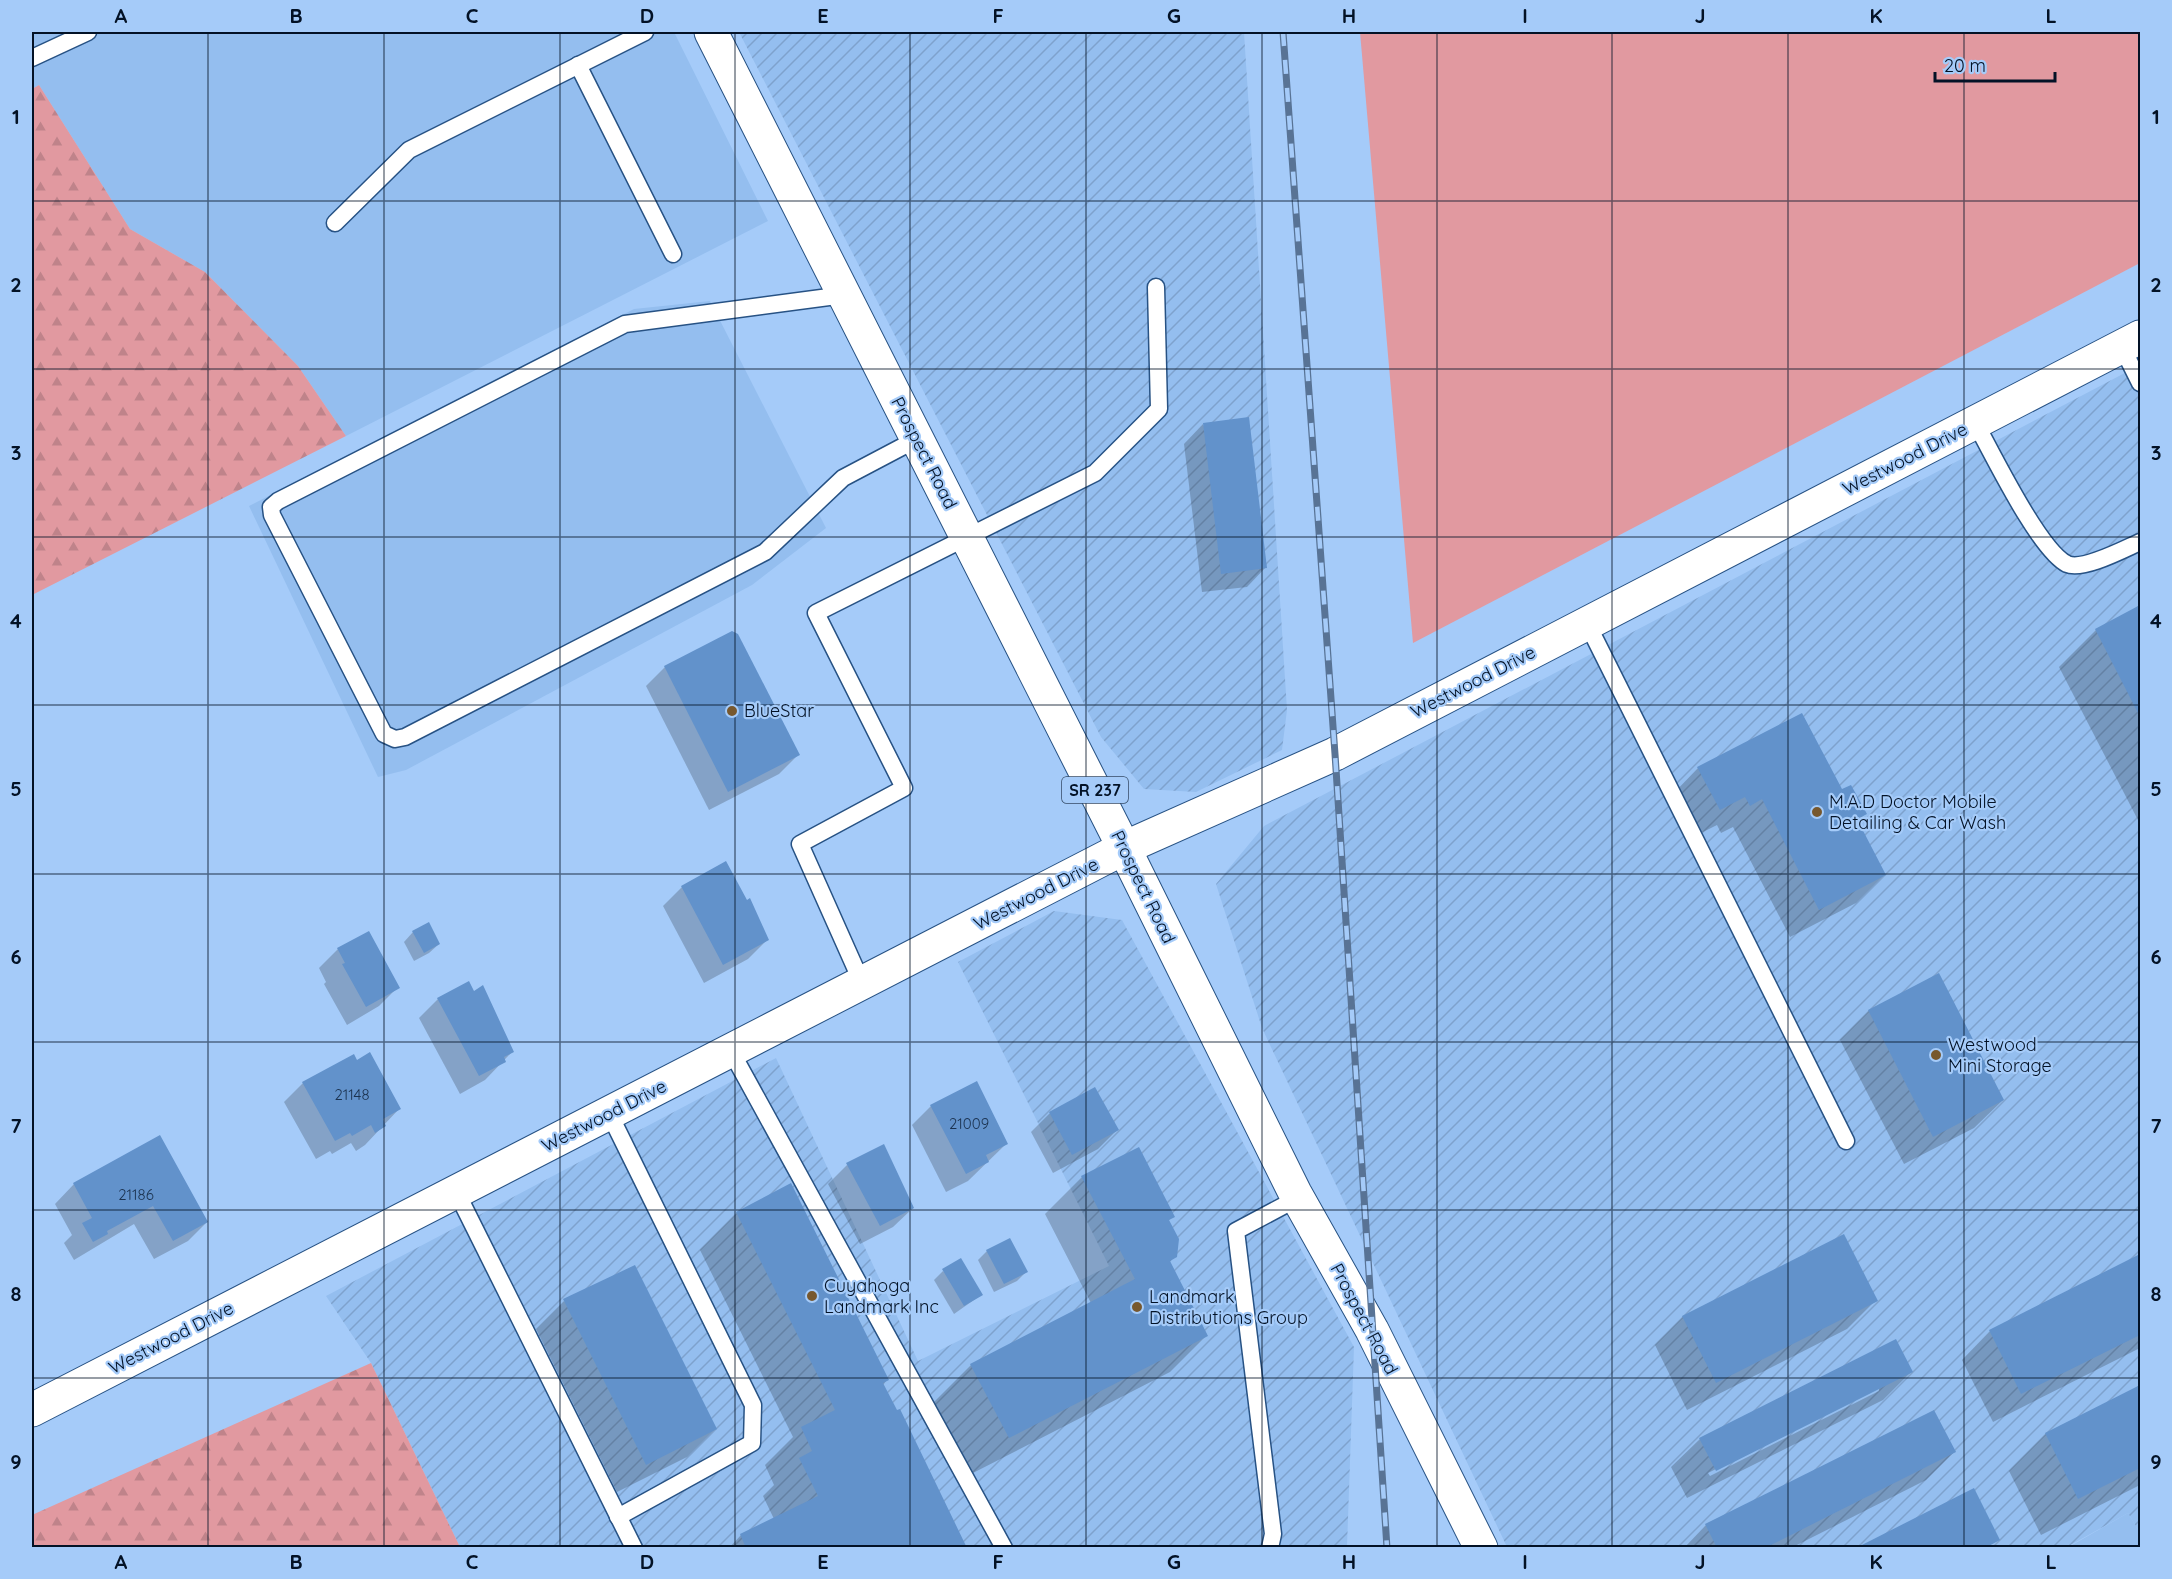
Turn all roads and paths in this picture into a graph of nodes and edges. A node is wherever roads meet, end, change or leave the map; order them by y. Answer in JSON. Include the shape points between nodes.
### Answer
{"nodes":[{"id":1,"x":88,"y":32,"type":"edge"},
{"id":2,"x":645,"y":32,"type":"edge"},
{"id":3,"x":711,"y":32,"type":"edge"},
{"id":4,"x":32,"y":58,"type":"edge"},
{"id":5,"x":578,"y":65,"type":"junction"},
{"id":6,"x":335,"y":223,"type":"dead end"},
{"id":7,"x":673,"y":254,"type":"dead end"},
{"id":8,"x":1156,"y":287,"type":"dead end"},
{"id":9,"x":844,"y":295,"type":"junction"},
{"id":10,"x":2131,"y":342,"type":"edge"},
{"id":11,"x":2140,"y":383,"type":"edge"},
{"id":12,"x":1975,"y":422,"type":"junction"},
{"id":13,"x":917,"y":439,"type":"junction"},
{"id":14,"x":966,"y":537,"type":"junction"},
{"id":15,"x":2140,"y":542,"type":"edge"},
{"id":16,"x":1587,"y":623,"type":"junction"},
{"id":17,"x":1124,"y":848,"type":"junction"},
{"id":18,"x":862,"y":983,"type":"junction"},
{"id":19,"x":730,"y":1051,"type":"junction"},
{"id":20,"x":609,"y":1113,"type":"junction"},
{"id":21,"x":1845,"y":1141,"type":"dead end"},
{"id":22,"x":456,"y":1191,"type":"junction"},
{"id":23,"x":1298,"y":1198,"type":"junction"},
{"id":24,"x":32,"y":1410,"type":"edge"},
{"id":25,"x":618,"y":1517,"type":"junction"},
{"id":26,"x":634,"y":1548,"type":"edge"},
{"id":27,"x":1004,"y":1548,"type":"edge"},
{"id":28,"x":1270,"y":1548,"type":"edge"},
{"id":29,"x":1481,"y":1548,"type":"edge"}],
"edges":[{"from":1,"to":4,"type":"lane"},
{"from":2,"to":5,"type":"lane"},
{"from":3,"to":9,"type":"street","name":"Prospect Road","number":"SR 237"},
{"from":5,"to":6,"type":"lane","via":[[409,150]]},
{"from":5,"to":7,"type":"lane"},
{"from":8,"to":14,"type":"lane","via":[[1159,409],[1095,473]]},
{"from":9,"to":13,"type":"street","name":"Prospect Road","number":"SR 237"},
{"from":9,"to":13,"type":"lane","via":[[625,324],[278,501],[271,507],[272,515],[384,734],[395,739],[765,552],[843,478]]},
{"from":10,"to":11,"type":"lane"},
{"from":10,"to":12,"type":"street","name":"Westwood Drive"},
{"from":12,"to":15,"type":"lane","via":[[2046,546],[2068,564],[2084,565]]},
{"from":12,"to":16,"type":"street","name":"Westwood Drive"},
{"from":13,"to":14,"type":"street","name":"Prospect Road","number":"SR 237"},
{"from":14,"to":17,"type":"street","name":"Prospect Road","number":"SR 237"},
{"from":14,"to":18,"type":"lane","via":[[816,613],[904,788],[800,844]]},
{"from":16,"to":17,"type":"street","name":"Westwood Drive","via":[[1335,754]]},
{"from":16,"to":21,"type":"lane"},
{"from":17,"to":18,"type":"street","name":"Westwood Drive"},
{"from":17,"to":23,"type":"street","name":"Prospect Road","number":"SR 237"},
{"from":18,"to":19,"type":"street","name":"Westwood Drive"},
{"from":19,"to":20,"type":"street","name":"Westwood Drive"},
{"from":19,"to":27,"type":"lane"},
{"from":20,"to":22,"type":"street","name":"Westwood Drive"},
{"from":20,"to":25,"type":"lane","via":[[753,1405],[752,1443]]},
{"from":22,"to":24,"type":"street","name":"Westwood Drive"},
{"from":22,"to":25,"type":"lane"},
{"from":23,"to":28,"type":"lane","via":[[1236,1231],[1273,1534]]},
{"from":23,"to":29,"type":"street","name":"Prospect Road","number":"SR 237","via":[[1372,1330]]},
{"from":25,"to":26,"type":"lane"}]}
